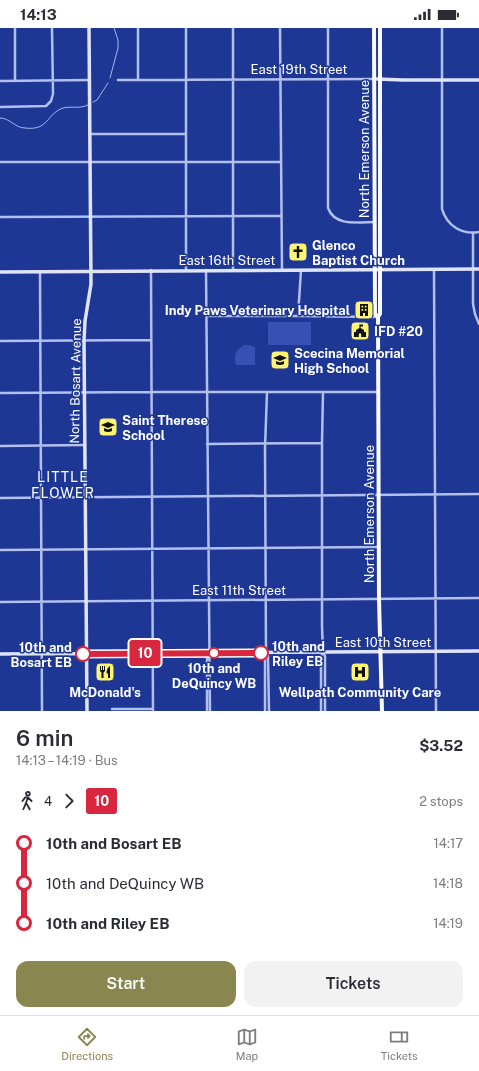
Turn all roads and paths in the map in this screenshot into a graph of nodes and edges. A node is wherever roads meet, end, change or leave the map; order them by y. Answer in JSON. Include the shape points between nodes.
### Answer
{"nodes":[{"id":1,"x":15,"y":28,"type":"edge"},
{"id":2,"x":52,"y":28,"type":"edge"},
{"id":3,"x":89,"y":28,"type":"edge"},
{"id":4,"x":138,"y":28,"type":"edge"},
{"id":5,"x":186,"y":28,"type":"edge"},
{"id":6,"x":233,"y":28,"type":"edge"},
{"id":7,"x":280,"y":28,"type":"edge"},
{"id":8,"x":328,"y":28,"type":"edge"},
{"id":9,"x":374,"y":28,"type":"edge"},
{"id":10,"x":380,"y":28,"type":"edge"},
{"id":11,"x":442,"y":28,"type":"edge"},
{"id":12,"x":374,"y":78,"type":"junction"},
{"id":13,"x":380,"y":78,"type":"junction"},
{"id":14,"x":233,"y":79,"type":"junction"},
{"id":15,"x":280,"y":79,"type":"junction"},
{"id":16,"x":328,"y":79,"type":"junction"},
{"id":17,"x":90,"y":80,"type":"junction"},
{"id":18,"x":118,"y":80,"type":"dead end"},
{"id":19,"x":138,"y":80,"type":"junction"},
{"id":20,"x":186,"y":80,"type":"junction"},
{"id":21,"x":442,"y":80,"type":"junction"},
{"id":22,"x":479,"y":80,"type":"edge"},
{"id":23,"x":0,"y":81,"type":"edge"},
{"id":24,"x":15,"y":81,"type":"junction"},
{"id":25,"x":53,"y":81,"type":"junction"},
{"id":26,"x":0,"y":107,"type":"edge"},
{"id":27,"x":90,"y":134,"type":"junction"},
{"id":28,"x":186,"y":134,"type":"junction"},
{"id":29,"x":0,"y":162,"type":"edge"},
{"id":30,"x":90,"y":162,"type":"junction"},
{"id":31,"x":186,"y":162,"type":"junction"},
{"id":32,"x":233,"y":162,"type":"junction"},
{"id":33,"x":281,"y":162,"type":"junction"},
{"id":34,"x":90,"y":216,"type":"junction"},
{"id":35,"x":186,"y":216,"type":"junction"},
{"id":36,"x":233,"y":216,"type":"junction"},
{"id":37,"x":281,"y":216,"type":"junction"},
{"id":38,"x":0,"y":217,"type":"edge"},
{"id":39,"x":375,"y":222,"type":"junction"},
{"id":40,"x":479,"y":232,"type":"edge"},
{"id":41,"x":473,"y":233,"type":"junction"},
{"id":42,"x":434,"y":269,"type":"junction"},
{"id":43,"x":473,"y":269,"type":"junction"},
{"id":44,"x":479,"y":269,"type":"edge"},
{"id":45,"x":150,"y":270,"type":"junction"},
{"id":46,"x":186,"y":270,"type":"junction"},
{"id":47,"x":206,"y":270,"type":"junction"},
{"id":48,"x":233,"y":270,"type":"junction"},
{"id":49,"x":282,"y":270,"type":"junction"},
{"id":50,"x":301,"y":270,"type":"junction"},
{"id":51,"x":375,"y":270,"type":"junction"},
{"id":52,"x":380,"y":270,"type":"junction"},
{"id":53,"x":40,"y":271,"type":"junction"},
{"id":54,"x":91,"y":271,"type":"junction"},
{"id":55,"x":0,"y":272,"type":"edge"},
{"id":56,"x":207,"y":316,"type":"junction"},
{"id":57,"x":298,"y":316,"type":"junction"},
{"id":58,"x":378,"y":317,"type":"junction"},
{"id":59,"x":479,"y":324,"type":"edge"},
{"id":60,"x":84,"y":340,"type":"junction"},
{"id":61,"x":151,"y":340,"type":"junction"},
{"id":62,"x":0,"y":341,"type":"edge"},
{"id":63,"x":40,"y":341,"type":"junction"},
{"id":64,"x":152,"y":392,"type":"junction"},
{"id":65,"x":207,"y":392,"type":"junction"},
{"id":66,"x":267,"y":392,"type":"junction"},
{"id":67,"x":323,"y":392,"type":"junction"},
{"id":68,"x":378,"y":392,"type":"junction"},
{"id":69,"x":40,"y":393,"type":"junction"},
{"id":70,"x":84,"y":393,"type":"junction"},
{"id":71,"x":0,"y":394,"type":"edge"},
{"id":72,"x":266,"y":443,"type":"junction"},
{"id":73,"x":322,"y":443,"type":"junction"},
{"id":74,"x":207,"y":444,"type":"junction"},
{"id":75,"x":41,"y":445,"type":"junction"},
{"id":76,"x":84,"y":445,"type":"junction"},
{"id":77,"x":0,"y":446,"type":"edge"},
{"id":78,"x":435,"y":494,"type":"junction"},
{"id":79,"x":479,"y":494,"type":"edge"},
{"id":80,"x":322,"y":495,"type":"junction"},
{"id":81,"x":378,"y":495,"type":"junction"},
{"id":82,"x":152,"y":496,"type":"junction"},
{"id":83,"x":208,"y":496,"type":"junction"},
{"id":84,"x":266,"y":496,"type":"junction"},
{"id":85,"x":41,"y":497,"type":"junction"},
{"id":86,"x":85,"y":497,"type":"junction"},
{"id":87,"x":0,"y":498,"type":"edge"},
{"id":88,"x":379,"y":547,"type":"junction"},
{"id":89,"x":209,"y":548,"type":"junction"},
{"id":90,"x":266,"y":548,"type":"junction"},
{"id":91,"x":322,"y":548,"type":"junction"},
{"id":92,"x":85,"y":549,"type":"junction"},
{"id":93,"x":152,"y":549,"type":"junction"},
{"id":94,"x":0,"y":550,"type":"edge"},
{"id":95,"x":41,"y":550,"type":"junction"},
{"id":96,"x":479,"y":598,"type":"edge"},
{"id":97,"x":379,"y":599,"type":"junction"},
{"id":98,"x":436,"y":599,"type":"junction"},
{"id":99,"x":266,"y":600,"type":"junction"},
{"id":100,"x":322,"y":600,"type":"junction"},
{"id":101,"x":153,"y":601,"type":"junction"},
{"id":102,"x":209,"y":601,"type":"junction"},
{"id":103,"x":0,"y":602,"type":"edge"},
{"id":104,"x":41,"y":602,"type":"junction"},
{"id":105,"x":86,"y":602,"type":"junction"},
{"id":106,"x":436,"y":651,"type":"junction"},
{"id":107,"x":479,"y":651,"type":"edge"},
{"id":108,"x":266,"y":652,"type":"junction"},
{"id":109,"x":323,"y":652,"type":"junction"},
{"id":110,"x":381,"y":652,"type":"junction"},
{"id":111,"x":153,"y":653,"type":"junction"},
{"id":112,"x":209,"y":653,"type":"junction"},
{"id":113,"x":0,"y":654,"type":"edge"},
{"id":114,"x":42,"y":654,"type":"junction"},
{"id":115,"x":86,"y":654,"type":"junction"},
{"id":116,"x":112,"y":709,"type":"dead end"},
{"id":117,"x":126,"y":710,"type":"edge"},
{"id":118,"x":153,"y":710,"type":"edge"},
{"id":119,"x":42,"y":711,"type":"edge"},
{"id":120,"x":87,"y":711,"type":"edge"},
{"id":121,"x":207,"y":711,"type":"edge"},
{"id":122,"x":210,"y":711,"type":"edge"},
{"id":123,"x":265,"y":711,"type":"edge"},
{"id":124,"x":269,"y":711,"type":"edge"},
{"id":125,"x":321,"y":711,"type":"edge"},
{"id":126,"x":325,"y":711,"type":"edge"},
{"id":127,"x":382,"y":711,"type":"edge"},
{"id":128,"x":436,"y":711,"type":"edge"}],
"edges":[{"from":1,"to":24,"type":"street"},
{"from":2,"to":25,"type":"street"},
{"from":3,"to":17,"type":"main road","name":"North Bosart Avenue"},
{"from":4,"to":19,"type":"street"},
{"from":5,"to":20,"type":"street"},
{"from":6,"to":14,"type":"street"},
{"from":7,"to":15,"type":"street"},
{"from":8,"to":16,"type":"street"},
{"from":9,"to":12,"type":"main road","name":"North Emerson Avenue"},
{"from":10,"to":13,"type":"main road","name":"North Emerson Avenue"},
{"from":11,"to":21,"type":"street"},
{"from":12,"to":13,"type":"main road","name":"East 19th Street"},
{"from":12,"to":16,"type":"street","name":"East 19th Street"},
{"from":12,"to":39,"type":"main road","name":"North Emerson Avenue"},
{"from":13,"to":21,"type":"main road","name":"East 19th Street"},
{"from":13,"to":52,"type":"main road","name":"North Emerson Avenue"},
{"from":14,"to":15,"type":"street","name":"East 19th Street"},
{"from":14,"to":20,"type":"street","name":"East 19th Street"},
{"from":14,"to":32,"type":"street"},
{"from":15,"to":16,"type":"street","name":"East 19th Street"},
{"from":15,"to":33,"type":"street"},
{"from":16,"to":39,"type":"street","via":[[328,205],[331,214],[344,222]]},
{"from":17,"to":25,"type":"street"},
{"from":17,"to":27,"type":"main road","name":"North Bosart Avenue"},
{"from":18,"to":19,"type":"street","name":"East 19th Street"},
{"from":19,"to":20,"type":"street","name":"East 19th Street"},
{"from":20,"to":28,"type":"street"},
{"from":21,"to":22,"type":"main road","name":"East 19th Street"},
{"from":21,"to":41,"type":"street","via":[[442,208],[453,226],[464,232]]},
{"from":23,"to":24,"type":"street"},
{"from":24,"to":25,"type":"street"},
{"from":25,"to":26,"type":"street","via":[[52,97],[46,106]]},
{"from":27,"to":28,"type":"street"},
{"from":27,"to":30,"type":"main road","name":"North Bosart Avenue"},
{"from":28,"to":31,"type":"street"},
{"from":29,"to":30,"type":"street"},
{"from":30,"to":31,"type":"street"},
{"from":30,"to":34,"type":"main road","name":"North Bosart Avenue"},
{"from":31,"to":32,"type":"street"},
{"from":31,"to":35,"type":"street"},
{"from":32,"to":33,"type":"street"},
{"from":32,"to":36,"type":"street"},
{"from":33,"to":37,"type":"street"},
{"from":34,"to":35,"type":"street"},
{"from":34,"to":38,"type":"street"},
{"from":34,"to":54,"type":"main road","name":"North Bosart Avenue"},
{"from":35,"to":36,"type":"street"},
{"from":35,"to":46,"type":"street"},
{"from":36,"to":37,"type":"street"},
{"from":36,"to":48,"type":"street"},
{"from":37,"to":49,"type":"street"},
{"from":39,"to":51,"type":"main road","name":"North Emerson Avenue"},
{"from":40,"to":41,"type":"street"},
{"from":41,"to":43,"type":"street"},
{"from":42,"to":43,"type":"main road","name":"East 16th Street"},
{"from":42,"to":52,"type":"main road","name":"East 16th Street"},
{"from":42,"to":78,"type":"street"},
{"from":43,"to":44,"type":"main road","name":"East 16th Street"},
{"from":43,"to":59,"type":"street","via":[[474,307]]},
{"from":45,"to":46,"type":"main road","name":"East 16th Street"},
{"from":45,"to":54,"type":"main road","name":"East 16th Street"},
{"from":45,"to":61,"type":"street"},
{"from":46,"to":47,"type":"main road","name":"East 16th Street"},
{"from":47,"to":48,"type":"main road","name":"East 16th Street"},
{"from":47,"to":56,"type":"street"},
{"from":48,"to":49,"type":"main road","name":"East 16th Street"},
{"from":49,"to":50,"type":"main road","name":"East 16th Street"},
{"from":50,"to":51,"type":"main road","name":"East 16th Street"},
{"from":50,"to":57,"type":"street"},
{"from":51,"to":52,"type":"main road","name":"East 16th Street"},
{"from":51,"to":58,"type":"main road","name":"North Emerson Avenue","via":[[374,314]]},
{"from":52,"to":58,"type":"main road","name":"North Emerson Avenue"},
{"from":53,"to":54,"type":"main road","name":"East 16th Street"},
{"from":53,"to":55,"type":"main road","name":"East 16th Street"},
{"from":53,"to":63,"type":"street"},
{"from":54,"to":60,"type":"main road","name":"North Bosart Avenue"},
{"from":56,"to":57,"type":"street"},
{"from":56,"to":65,"type":"street"},
{"from":57,"to":58,"type":"street"},
{"from":58,"to":68,"type":"main road","name":"North Emerson Avenue"},
{"from":60,"to":61,"type":"street"},
{"from":60,"to":63,"type":"street"},
{"from":60,"to":70,"type":"main road","name":"North Bosart Avenue"},
{"from":61,"to":64,"type":"street"},
{"from":62,"to":63,"type":"street"},
{"from":63,"to":69,"type":"street"},
{"from":64,"to":65,"type":"street"},
{"from":64,"to":70,"type":"street"},
{"from":64,"to":82,"type":"street"},
{"from":65,"to":66,"type":"street"},
{"from":65,"to":74,"type":"street"},
{"from":66,"to":67,"type":"street"},
{"from":66,"to":72,"type":"street"},
{"from":67,"to":68,"type":"street"},
{"from":67,"to":73,"type":"street"},
{"from":68,"to":81,"type":"main road","name":"North Emerson Avenue"},
{"from":69,"to":70,"type":"street"},
{"from":69,"to":71,"type":"street"},
{"from":69,"to":75,"type":"street"},
{"from":70,"to":76,"type":"main road","name":"North Bosart Avenue"},
{"from":72,"to":73,"type":"street"},
{"from":72,"to":74,"type":"street"},
{"from":72,"to":84,"type":"street"},
{"from":73,"to":80,"type":"street"},
{"from":74,"to":83,"type":"street"},
{"from":75,"to":76,"type":"street"},
{"from":75,"to":77,"type":"street"},
{"from":75,"to":85,"type":"street"},
{"from":76,"to":86,"type":"main road","name":"North Bosart Avenue"},
{"from":78,"to":79,"type":"street"},
{"from":78,"to":81,"type":"street"},
{"from":78,"to":98,"type":"street"},
{"from":80,"to":81,"type":"street"},
{"from":80,"to":84,"type":"street"},
{"from":80,"to":91,"type":"street"},
{"from":81,"to":88,"type":"main road","name":"North Emerson Avenue"},
{"from":82,"to":83,"type":"street"},
{"from":82,"to":86,"type":"street"},
{"from":82,"to":93,"type":"street"},
{"from":83,"to":84,"type":"street"},
{"from":83,"to":89,"type":"street"},
{"from":84,"to":90,"type":"street"},
{"from":85,"to":86,"type":"street"},
{"from":85,"to":87,"type":"street"},
{"from":85,"to":95,"type":"street"},
{"from":86,"to":92,"type":"main road","name":"North Bosart Avenue"},
{"from":88,"to":91,"type":"street"},
{"from":88,"to":97,"type":"main road","name":"North Emerson Avenue"},
{"from":89,"to":90,"type":"street"},
{"from":89,"to":93,"type":"street"},
{"from":89,"to":102,"type":"street"},
{"from":90,"to":91,"type":"street"},
{"from":90,"to":99,"type":"street"},
{"from":91,"to":100,"type":"street"},
{"from":92,"to":93,"type":"street"},
{"from":92,"to":95,"type":"street"},
{"from":92,"to":105,"type":"main road","name":"North Bosart Avenue"},
{"from":93,"to":101,"type":"street"},
{"from":94,"to":95,"type":"street"},
{"from":95,"to":104,"type":"street"},
{"from":96,"to":98,"type":"street","name":"East 11th Street"},
{"from":97,"to":98,"type":"street","name":"East 11th Street"},
{"from":97,"to":100,"type":"street","name":"East 11th Street"},
{"from":97,"to":110,"type":"main road","name":"North Emerson Avenue"},
{"from":98,"to":106,"type":"street"},
{"from":99,"to":100,"type":"street","name":"East 11th Street"},
{"from":99,"to":102,"type":"street","name":"East 11th Street"},
{"from":99,"to":108,"type":"street"},
{"from":100,"to":109,"type":"street"},
{"from":101,"to":102,"type":"street","name":"East 11th Street"},
{"from":101,"to":105,"type":"street","name":"East 11th Street"},
{"from":101,"to":111,"type":"street"},
{"from":102,"to":112,"type":"street"},
{"from":103,"to":104,"type":"street","name":"East 11th Street"},
{"from":104,"to":105,"type":"street","name":"East 11th Street"},
{"from":104,"to":114,"type":"street"},
{"from":105,"to":115,"type":"main road","name":"North Bosart Avenue"},
{"from":106,"to":107,"type":"main road","name":"East 10th Street"},
{"from":106,"to":110,"type":"main road","name":"East 10th Street"},
{"from":106,"to":128,"type":"street"},
{"from":108,"to":109,"type":"main road","name":"East 10th Street"},
{"from":108,"to":112,"type":"main road","name":"East 10th Street"},
{"from":108,"to":123,"type":"street"},
{"from":108,"to":124,"type":"street"},
{"from":109,"to":110,"type":"main road","name":"East 10th Street"},
{"from":109,"to":125,"type":"street"},
{"from":109,"to":126,"type":"street"},
{"from":110,"to":127,"type":"main road","name":"North Emerson Avenue"},
{"from":111,"to":112,"type":"main road","name":"East 10th Street"},
{"from":111,"to":115,"type":"main road","name":"East 10th Street"},
{"from":111,"to":118,"type":"street"},
{"from":112,"to":121,"type":"street"},
{"from":112,"to":122,"type":"street"},
{"from":113,"to":114,"type":"main road","name":"East 10th Street"},
{"from":114,"to":115,"type":"main road","name":"East 10th Street"},
{"from":114,"to":119,"type":"street"},
{"from":115,"to":120,"type":"main road","name":"North Bosart Avenue"},
{"from":116,"to":117,"type":"street"},
{"from":117,"to":118,"type":"street"}]}
